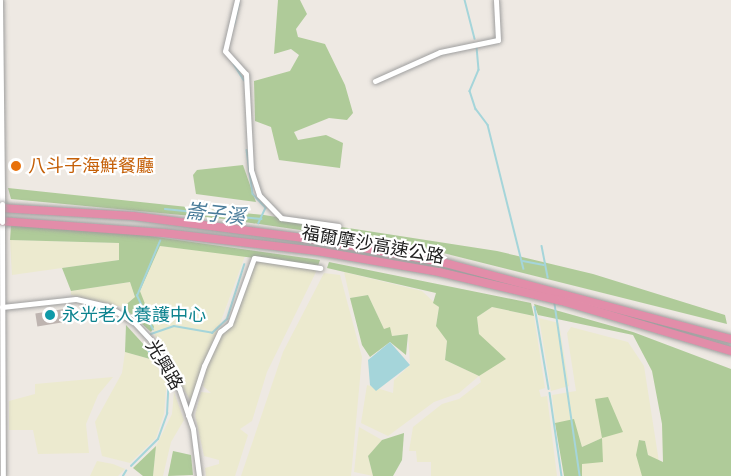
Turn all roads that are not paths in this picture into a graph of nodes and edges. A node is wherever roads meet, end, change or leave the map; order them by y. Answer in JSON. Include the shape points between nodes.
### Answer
{"nodes":[{"id":1,"x":0,"y":0,"type":"edge"},
{"id":2,"x":237,"y":0,"type":"edge"},
{"id":3,"x":496,"y":0,"type":"edge"},
{"id":4,"x":0,"y":51,"type":"edge"},
{"id":5,"x":375,"y":81,"type":"dead end"},
{"id":6,"x":1,"y":177,"type":"edge"},
{"id":7,"x":0,"y":208,"type":"edge"},
{"id":8,"x":0,"y":221,"type":"edge"},
{"id":9,"x":338,"y":226,"type":"dead end"},
{"id":10,"x":320,"y":268,"type":"dead end"},
{"id":11,"x":2,"y":307,"type":"junction"},
{"id":12,"x":731,"y":339,"type":"edge"},
{"id":13,"x":731,"y":351,"type":"edge"},
{"id":14,"x":188,"y":415,"type":"junction"},
{"id":15,"x":3,"y":476,"type":"edge"},
{"id":16,"x":199,"y":476,"type":"edge"}],
"edges":[{"from":1,"to":4,"type":"street"},
{"from":2,"to":9,"type":"street","via":[[226,34],[230,55],[246,74],[249,88],[250,160],[259,195],[281,218]]},
{"from":3,"to":5,"type":"street","via":[[498,40],[440,52]]},
{"from":4,"to":6,"type":"street"},
{"from":6,"to":11,"type":"street","bridge":true},
{"from":7,"to":12,"type":"highway","name":"福爾摩沙高速公路","via":[[133,216],[318,240],[441,262]]},
{"from":8,"to":13,"type":"highway","name":"福爾摩沙高速公路","via":[[317,251],[439,272],[562,301]]},
{"from":10,"to":14,"type":"street","via":[[254,258],[230,324],[204,366]]},
{"from":11,"to":14,"type":"street","name":"光興路","via":[[76,299],[122,314],[151,340],[169,367]]},
{"from":11,"to":15,"type":"street"},
{"from":14,"to":16,"type":"street","name":"光興路"}]}
